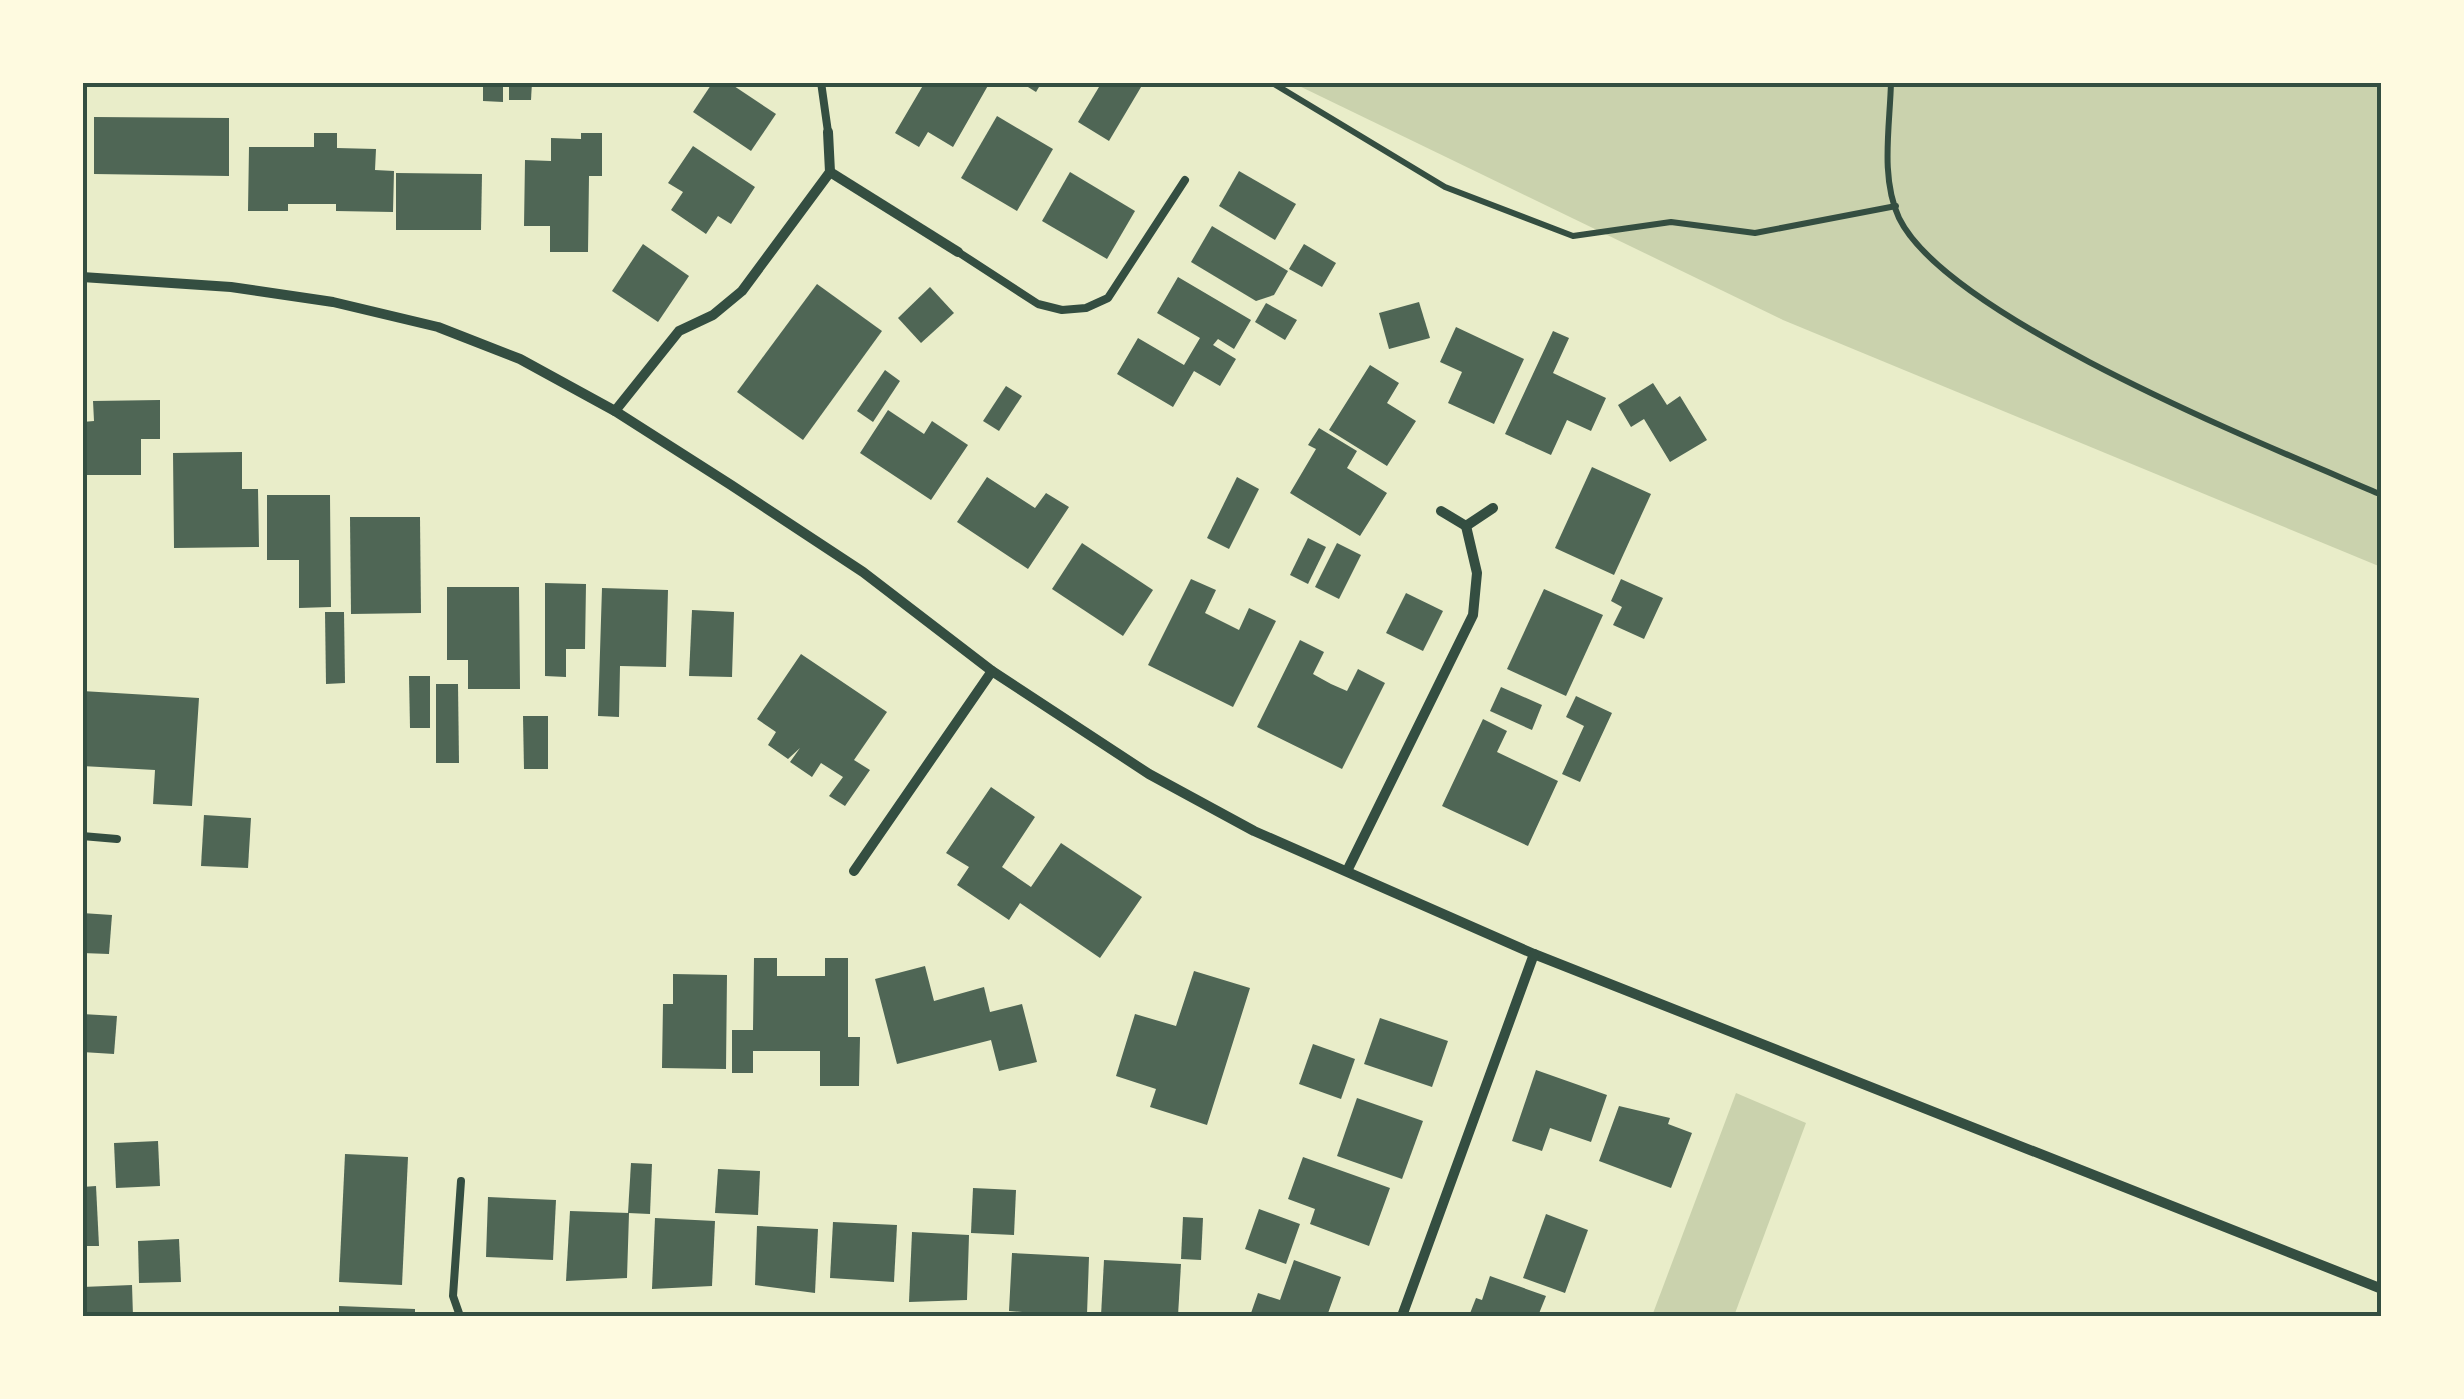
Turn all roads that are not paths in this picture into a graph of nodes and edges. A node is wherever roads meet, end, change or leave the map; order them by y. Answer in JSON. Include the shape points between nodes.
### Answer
{"nodes":[{"id":1,"x":821,"y":82,"type":"edge"},
{"id":2,"x":828,"y":132,"type":"joint"},
{"id":3,"x":830,"y":172,"type":"junction"},
{"id":4,"x":1185,"y":180,"type":"dead end"},
{"id":5,"x":958,"y":252,"type":"joint"},
{"id":6,"x":82,"y":276,"type":"edge"},
{"id":7,"x":616,"y":411,"type":"junction"},
{"id":8,"x":1493,"y":508,"type":"dead end"},
{"id":9,"x":1441,"y":510,"type":"dead end"},
{"id":10,"x":1466,"y":526,"type":"junction"},
{"id":11,"x":992,"y":671,"type":"junction"},
{"id":12,"x":82,"y":836,"type":"edge"},
{"id":13,"x":117,"y":838,"type":"dead end"},
{"id":14,"x":854,"y":870,"type":"dead end"},
{"id":15,"x":1347,"y":870,"type":"junction"},
{"id":16,"x":1534,"y":954,"type":"junction"},
{"id":17,"x":462,"y":1182,"type":"dead end"},
{"id":18,"x":2382,"y":1289,"type":"edge"},
{"id":19,"x":460,"y":1316,"type":"edge"},
{"id":20,"x":1402,"y":1316,"type":"edge"}],
"edges":[{"from":1,"to":2,"type":"lane"},
{"from":2,"to":3,"type":"street"},
{"from":3,"to":5,"type":"street"},
{"from":3,"to":7,"type":"street","via":[[742,292],[680,331]]},
{"from":4,"to":5,"type":"lane","via":[[1108,298],[1086,308],[1038,304]]},
{"from":6,"to":7,"type":"street","via":[[333,302],[438,326],[520,359]]},
{"from":7,"to":11,"type":"street","via":[[863,572]]},
{"from":8,"to":10,"type":"street"},
{"from":9,"to":10,"type":"street"},
{"from":10,"to":15,"type":"street","via":[[1476,573],[1473,616]]},
{"from":11,"to":14,"type":"street"},
{"from":11,"to":15,"type":"street","via":[[1148,774],[1254,832]]},
{"from":12,"to":13,"type":"lane"},
{"from":15,"to":16,"type":"street"},
{"from":16,"to":18,"type":"street"},
{"from":16,"to":20,"type":"street"},
{"from":17,"to":19,"type":"lane","via":[[453,1296]]}]}
